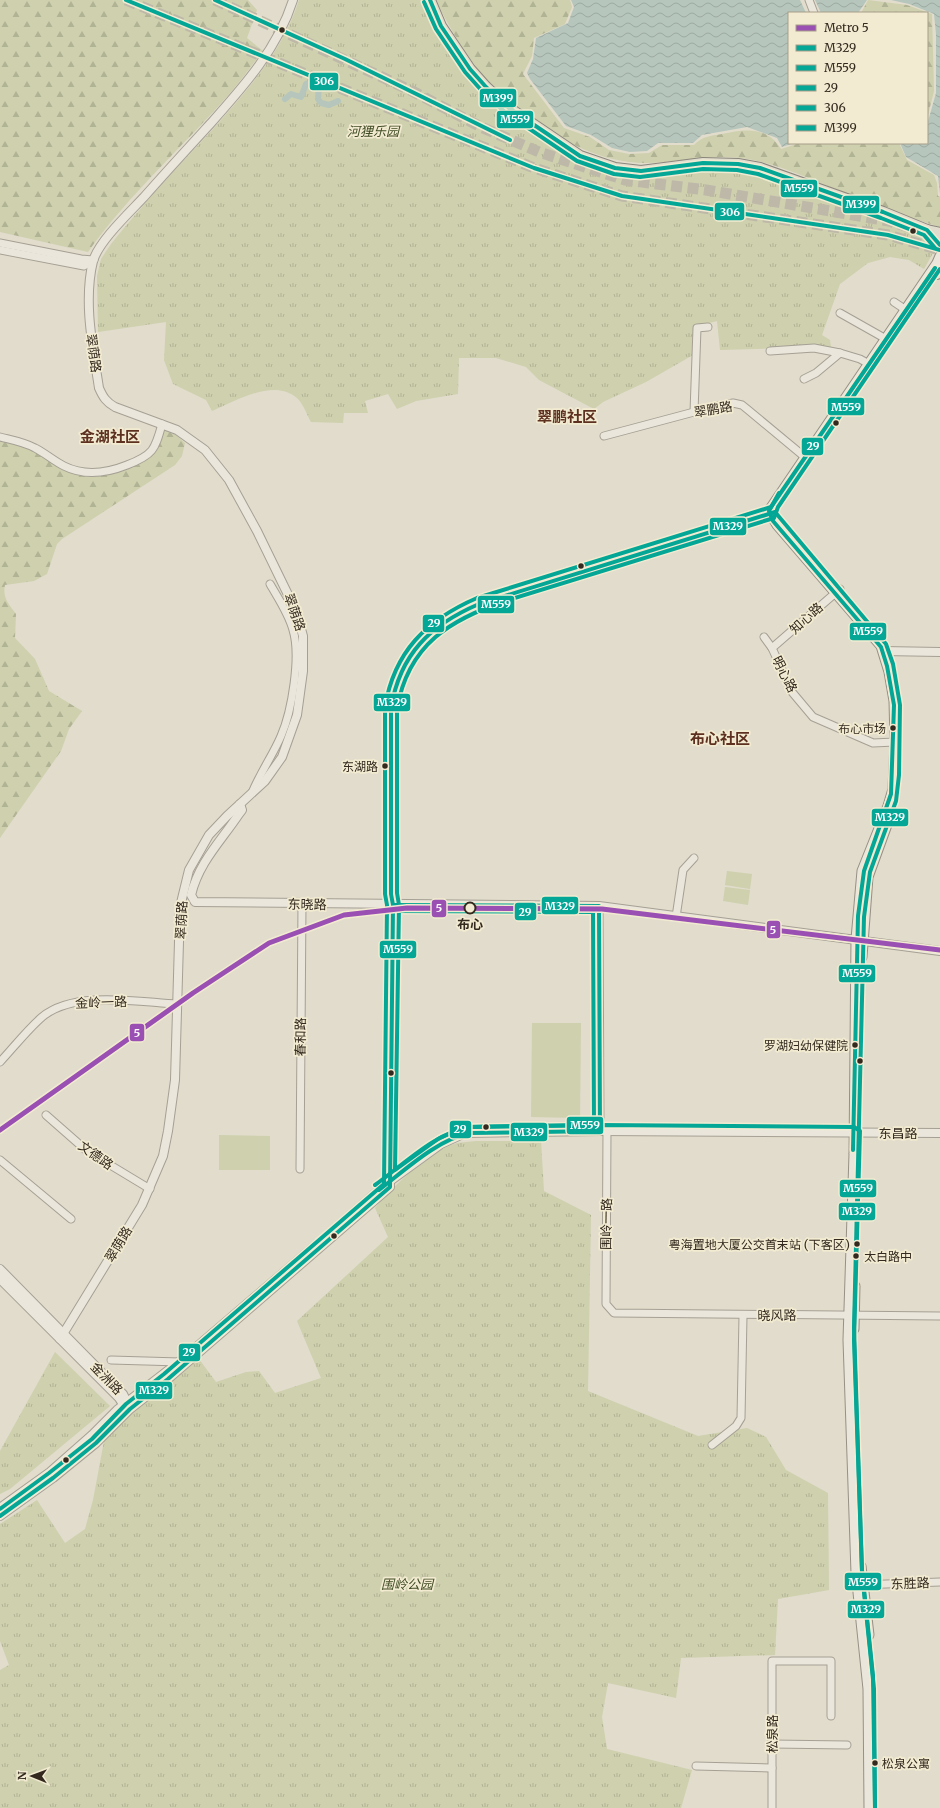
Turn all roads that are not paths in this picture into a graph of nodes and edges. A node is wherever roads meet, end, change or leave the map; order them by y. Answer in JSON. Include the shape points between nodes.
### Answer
{"nodes":[{"id":1,"x":293,"y":0,"type":"edge"},
{"id":2,"x":430,"y":0,"type":"edge"},
{"id":3,"x":809,"y":0,"type":"edge"},
{"id":4,"x":814,"y":12,"type":"edge"},
{"id":5,"x":926,"y":230,"type":"junction"},
{"id":6,"x":940,"y":233,"type":"edge"},
{"id":7,"x":0,"y":243,"type":"edge"},
{"id":8,"x":940,"y":245,"type":"edge"},
{"id":9,"x":0,"y":250,"type":"edge"},
{"id":10,"x":940,"y":256,"type":"edge"},
{"id":11,"x":94,"y":260,"type":"junction"},
{"id":12,"x":939,"y":271,"type":"edge"},
{"id":13,"x":894,"y":302,"type":"dead end"},
{"id":14,"x":908,"y":311,"type":"junction"},
{"id":15,"x":840,"y":313,"type":"dead end"},
{"id":16,"x":708,"y":326,"type":"dead end"},
{"id":17,"x":888,"y":340,"type":"junction"},
{"id":18,"x":770,"y":351,"type":"dead end"},
{"id":19,"x":840,"y":353,"type":"junction"},
{"id":20,"x":871,"y":366,"type":"junction"},
{"id":21,"x":804,"y":379,"type":"dead end"},
{"id":22,"x":694,"y":412,"type":"junction"},
{"id":23,"x":162,"y":424,"type":"junction"},
{"id":24,"x":604,"y":436,"type":"dead end"},
{"id":25,"x":0,"y":437,"type":"edge"},
{"id":26,"x":806,"y":458,"type":"junction"},
{"id":27,"x":772,"y":513,"type":"junction"},
{"id":28,"x":270,"y":584,"type":"dead end"},
{"id":29,"x":838,"y":590,"type":"junction"},
{"id":30,"x":764,"y":637,"type":"dead end"},
{"id":31,"x":772,"y":648,"type":"junction"},
{"id":32,"x":886,"y":651,"type":"junction"},
{"id":33,"x":940,"y":652,"type":"edge"},
{"id":34,"x":895,"y":742,"type":"junction"},
{"id":35,"x":251,"y":795,"type":"junction"},
{"id":36,"x":240,"y":804,"type":"junction"},
{"id":37,"x":694,"y":858,"type":"dead end"},
{"id":38,"x":302,"y":904,"type":"junction"},
{"id":39,"x":392,"y":905,"type":"junction"},
{"id":40,"x":598,"y":906,"type":"junction"},
{"id":41,"x":676,"y":917,"type":"junction"},
{"id":42,"x":859,"y":940,"type":"junction"},
{"id":43,"x":940,"y":951,"type":"edge"},
{"id":44,"x":177,"y":1004,"type":"junction"},
{"id":45,"x":0,"y":1062,"type":"edge"},
{"id":46,"x":46,"y":1116,"type":"dead end"},
{"id":47,"x":604,"y":1131,"type":"junction"},
{"id":48,"x":857,"y":1133,"type":"junction"},
{"id":49,"x":940,"y":1133,"type":"edge"},
{"id":50,"x":0,"y":1160,"type":"edge"},
{"id":51,"x":300,"y":1169,"type":"dead end"},
{"id":52,"x":391,"y":1181,"type":"junction"},
{"id":53,"x":150,"y":1189,"type":"junction"},
{"id":54,"x":71,"y":1219,"type":"dead end"},
{"id":55,"x":0,"y":1269,"type":"edge"},
{"id":56,"x":0,"y":1278,"type":"edge"},
{"id":57,"x":614,"y":1313,"type":"joint"},
{"id":58,"x":851,"y":1315,"type":"junction"},
{"id":59,"x":743,"y":1316,"type":"junction"},
{"id":60,"x":940,"y":1316,"type":"edge"},
{"id":61,"x":62,"y":1336,"type":"junction"},
{"id":62,"x":111,"y":1360,"type":"dead end"},
{"id":63,"x":179,"y":1362,"type":"junction"},
{"id":64,"x":188,"y":1362,"type":"junction"},
{"id":65,"x":127,"y":1406,"type":"junction"},
{"id":66,"x":712,"y":1445,"type":"dead end"},
{"id":67,"x":0,"y":1508,"type":"edge"},
{"id":68,"x":0,"y":1516,"type":"edge"},
{"id":69,"x":940,"y":1582,"type":"edge"},
{"id":70,"x":860,"y":1585,"type":"junction"},
{"id":71,"x":832,"y":1716,"type":"dead end"},
{"id":72,"x":772,"y":1744,"type":"junction"},
{"id":73,"x":847,"y":1745,"type":"dead end"},
{"id":74,"x":696,"y":1766,"type":"dead end"},
{"id":75,"x":772,"y":1768,"type":"junction"},
{"id":76,"x":772,"y":1808,"type":"edge"},
{"id":77,"x":869,"y":1808,"type":"edge"},
{"id":78,"x":875,"y":1808,"type":"edge"}],
"edges":[{"from":1,"to":11,"type":"street","name":"翠荫路","via":[[274,43],[251,77],[113,230]]},
{"from":2,"to":5,"type":"main road","via":[[441,26],[470,69],[486,87],[509,108],[580,156],[609,166],[636,170],[713,163],[760,168]]},
{"from":3,"to":4,"type":"street"},
{"from":5,"to":6,"type":"main road"},
{"from":5,"to":8,"type":"main road"},
{"from":7,"to":11,"type":"street","via":[[81,260]]},
{"from":9,"to":11,"type":"street","via":[[84,266]]},
{"from":10,"to":14,"type":"main road"},
{"from":11,"to":23,"type":"street","name":"翠荫路","via":[[90,298],[91,333],[102,396],[115,407]]},
{"from":12,"to":14,"type":"main road"},
{"from":13,"to":14,"type":"street"},
{"from":14,"to":17,"type":"main road"},
{"from":15,"to":17,"type":"street"},
{"from":16,"to":22,"type":"street","via":[[697,328]]},
{"from":17,"to":20,"type":"main road"},
{"from":18,"to":19,"type":"street","via":[[814,348]]},
{"from":19,"to":20,"type":"street","via":[[860,359]]},
{"from":19,"to":21,"type":"street","via":[[816,373]]},
{"from":20,"to":26,"type":"main road"},
{"from":20,"to":27,"type":"main road"},
{"from":22,"to":24,"type":"street","name":"翠鹏路"},
{"from":22,"to":26,"type":"street","name":"翠鹏路","via":[[733,403],[742,405]]},
{"from":23,"to":25,"type":"street","via":[[156,445],[149,455],[103,472],[89,472],[66,466],[27,444]]},
{"from":23,"to":35,"type":"street","name":"翠荫路","via":[[177,430],[205,450],[229,480],[290,596],[301,624],[303,671],[295,722],[282,756]]},
{"from":26,"to":27,"type":"main road","via":[[772,505]]},
{"from":27,"to":29,"type":"main road"},
{"from":27,"to":39,"type":"street","via":[[469,607],[444,622],[422,640],[401,673],[391,708]]},
{"from":28,"to":35,"type":"street","via":[[294,632],[295,672],[283,730]]},
{"from":29,"to":31,"type":"street","name":"知心路"},
{"from":29,"to":32,"type":"main road"},
{"from":30,"to":31,"type":"street","name":"明心路"},
{"from":31,"to":34,"type":"street","name":"明心路","via":[[792,692],[813,717],[873,743]]},
{"from":32,"to":33,"type":"street"},
{"from":32,"to":34,"type":"main road","via":[[894,701]]},
{"from":32,"to":42,"type":"main road","via":[[892,664],[900,705],[898,788],[896,801],[870,872]]},
{"from":34,"to":42,"type":"main road","via":[[892,792],[861,874]]},
{"from":35,"to":36,"type":"street","name":"翠荫路"},
{"from":36,"to":38,"type":"street","name":"东晓路","via":[[242,810],[198,872],[192,895],[193,901]]},
{"from":36,"to":44,"type":"street","name":"翠荫路","via":[[209,836],[186,879],[180,907]]},
{"from":37,"to":41,"type":"street","via":[[683,870]]},
{"from":38,"to":39,"type":"street","name":"东晓路"},
{"from":38,"to":51,"type":"street","name":"春和路"},
{"from":39,"to":40,"type":"street","name":"东晓路"},
{"from":39,"to":52,"type":"street","via":[[389,1170]]},
{"from":40,"to":41,"type":"street","name":"东晓路"},
{"from":40,"to":47,"type":"street","name":"围岭一路"},
{"from":41,"to":42,"type":"street","name":"东晓路"},
{"from":42,"to":43,"type":"street","name":"东晓路"},
{"from":42,"to":48,"type":"main road"},
{"from":44,"to":45,"type":"street","name":"金岭一路","via":[[107,1000],[70,1003],[42,1017]]},
{"from":44,"to":53,"type":"street","name":"翠荫路","via":[[172,1111],[162,1156]]},
{"from":46,"to":53,"type":"street","name":"文德路","via":[[87,1151]]},
{"from":47,"to":48,"type":"street","name":"东昌路"},
{"from":47,"to":52,"type":"street","name":"东昌路","via":[[485,1132],[459,1135],[437,1147]]},
{"from":47,"to":57,"type":"street","name":"围岭一路","via":[[606,1304]]},
{"from":48,"to":49,"type":"street","name":"东昌路"},
{"from":48,"to":58,"type":"main road"},
{"from":50,"to":54,"type":"street"},
{"from":52,"to":63,"type":"street"},
{"from":52,"to":64,"type":"street","via":[[390,1187],[384,1193]]},
{"from":53,"to":61,"type":"street","name":"翠荫路"},
{"from":55,"to":61,"type":"street","name":"金洲路"},
{"from":56,"to":61,"type":"street","name":"金洲路"},
{"from":57,"to":59,"type":"street","name":"晓风路"},
{"from":58,"to":59,"type":"street","name":"晓风路"},
{"from":58,"to":60,"type":"street","name":"晓风路"},
{"from":58,"to":70,"type":"main road"},
{"from":59,"to":66,"type":"street","via":[[741,1418],[736,1426]]},
{"from":61,"to":65,"type":"street","name":"金洲路","via":[[124,1394]]},
{"from":62,"to":63,"type":"street"},
{"from":63,"to":64,"type":"street"},
{"from":63,"to":65,"type":"street"},
{"from":64,"to":65,"type":"street"},
{"from":65,"to":67,"type":"street","via":[[116,1410],[50,1472]]},
{"from":65,"to":68,"type":"street","via":[[123,1417],[90,1448]]},
{"from":69,"to":70,"type":"street","name":"东胜路"},
{"from":70,"to":77,"type":"main road","via":[[868,1681]]},
{"from":70,"to":78,"type":"main road","via":[[873,1676]]},
{"from":71,"to":72,"type":"street","name":"松泉路","via":[[831,1661],[772,1661]]},
{"from":72,"to":73,"type":"street"},
{"from":72,"to":75,"type":"street","name":"松泉路"},
{"from":74,"to":75,"type":"street"},
{"from":75,"to":76,"type":"street","name":"松泉路"}]}
